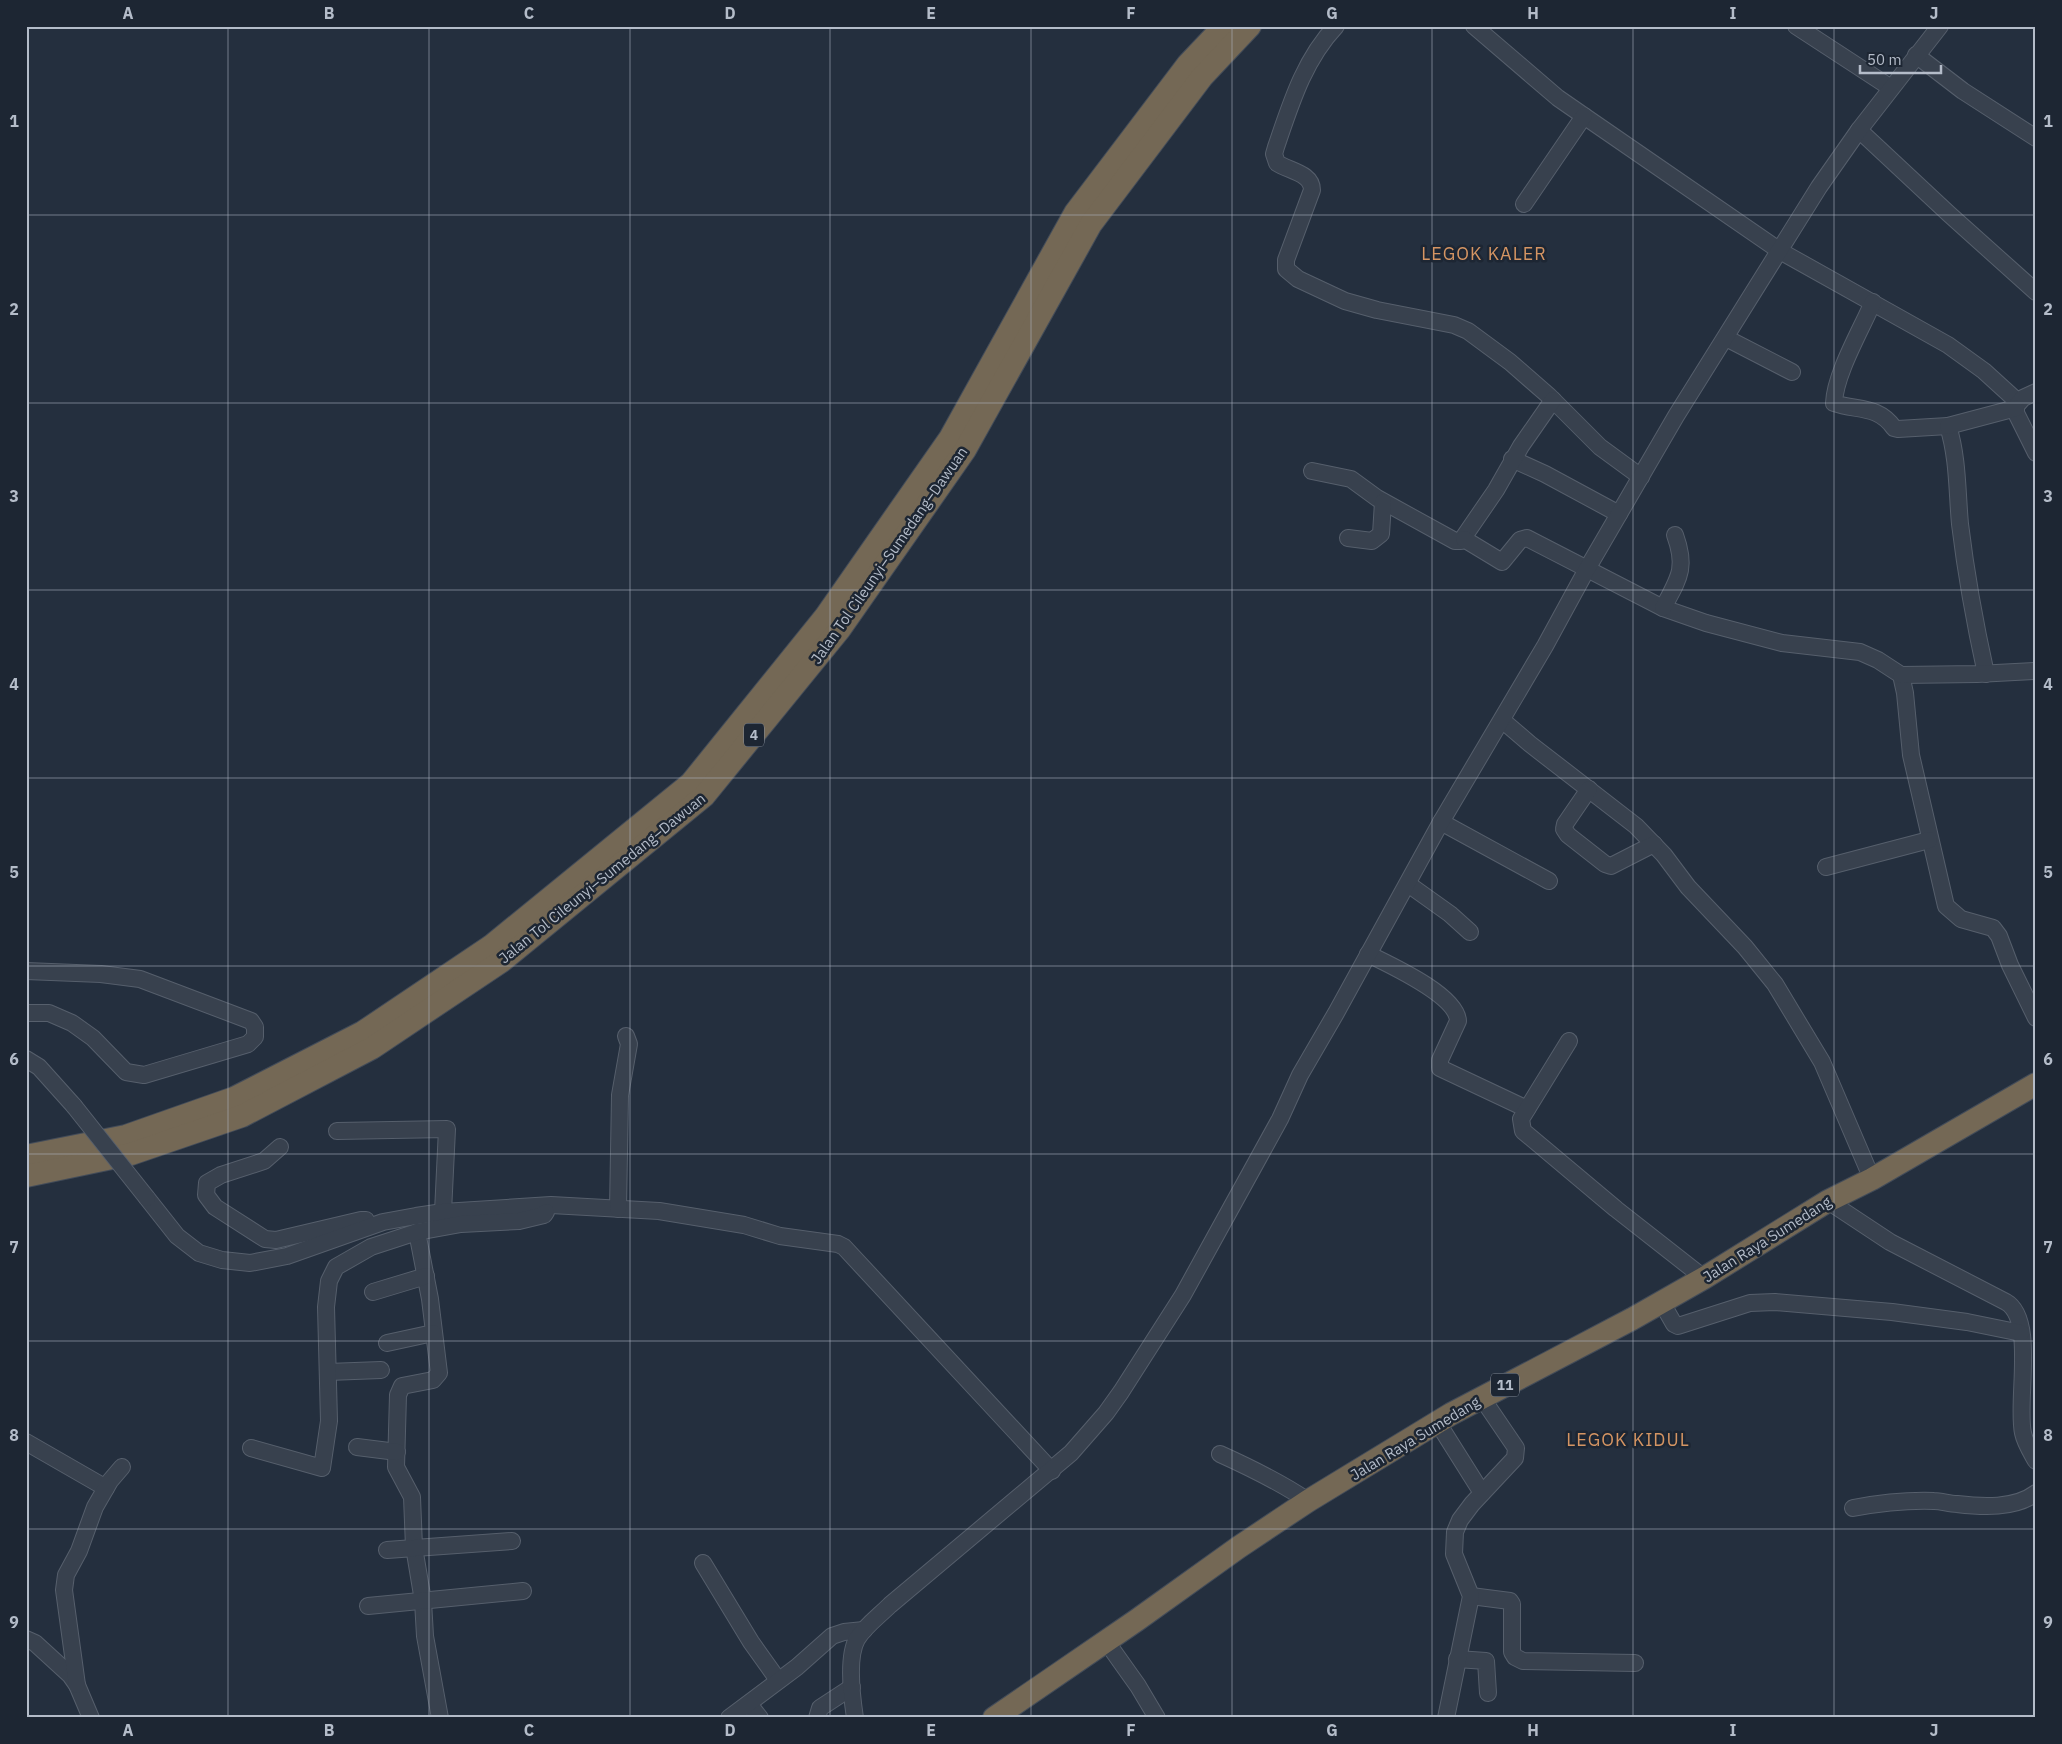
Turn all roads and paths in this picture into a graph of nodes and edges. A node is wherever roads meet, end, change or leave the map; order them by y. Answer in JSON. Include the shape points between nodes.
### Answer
{"nodes":[{"id":1,"x":1224,"y":26,"type":"edge"},
{"id":2,"x":1250,"y":26,"type":"edge"},
{"id":3,"x":1336,"y":26,"type":"edge"},
{"id":4,"x":1474,"y":26,"type":"edge"},
{"id":5,"x":1796,"y":26,"type":"edge"},
{"id":6,"x":1940,"y":26,"type":"edge"},
{"id":7,"x":1916,"y":55,"type":"junction"},
{"id":8,"x":1891,"y":88,"type":"junction"},
{"id":9,"x":1584,"y":116,"type":"junction"},
{"id":10,"x":1859,"y":130,"type":"junction"},
{"id":11,"x":2036,"y":138,"type":"edge"},
{"id":12,"x":1524,"y":204,"type":"dead end"},
{"id":13,"x":1780,"y":252,"type":"junction"},
{"id":14,"x":2036,"y":292,"type":"edge"},
{"id":15,"x":1873,"y":302,"type":"junction"},
{"id":16,"x":1726,"y":338,"type":"junction"},
{"id":17,"x":1792,"y":372,"type":"dead end"},
{"id":18,"x":2036,"y":392,"type":"edge"},
{"id":19,"x":1553,"y":400,"type":"junction"},
{"id":20,"x":2017,"y":405,"type":"junction"},
{"id":21,"x":1948,"y":426,"type":"junction"},
{"id":22,"x":2036,"y":453,"type":"edge"},
{"id":23,"x":1512,"y":460,"type":"junction"},
{"id":24,"x":1312,"y":471,"type":"dead end"},
{"id":25,"x":1641,"y":477,"type":"junction"},
{"id":26,"x":1384,"y":502,"type":"junction"},
{"id":27,"x":1619,"y":514,"type":"junction"},
{"id":28,"x":1675,"y":535,"type":"dead end"},
{"id":29,"x":1348,"y":538,"type":"dead end"},
{"id":30,"x":1464,"y":539,"type":"junction"},
{"id":31,"x":1587,"y":569,"type":"junction"},
{"id":32,"x":1663,"y":608,"type":"junction"},
{"id":33,"x":2036,"y":671,"type":"edge"},
{"id":34,"x":1986,"y":674,"type":"junction"},
{"id":35,"x":1901,"y":675,"type":"junction"},
{"id":36,"x":1502,"y":720,"type":"junction"},
{"id":37,"x":1589,"y":789,"type":"junction"},
{"id":38,"x":1441,"y":822,"type":"junction"},
{"id":39,"x":1930,"y":840,"type":"junction"},
{"id":40,"x":1654,"y":844,"type":"junction"},
{"id":41,"x":1826,"y":867,"type":"dead end"},
{"id":42,"x":1549,"y":881,"type":"dead end"},
{"id":43,"x":1408,"y":884,"type":"junction"},
{"id":44,"x":1470,"y":932,"type":"dead end"},
{"id":45,"x":1368,"y":954,"type":"junction"},
{"id":46,"x":26,"y":971,"type":"edge"},
{"id":47,"x":26,"y":1013,"type":"edge"},
{"id":48,"x":2036,"y":1018,"type":"edge"},
{"id":49,"x":626,"y":1036,"type":"dead end"},
{"id":50,"x":1569,"y":1041,"type":"dead end"},
{"id":51,"x":26,"y":1059,"type":"edge"},
{"id":52,"x":2036,"y":1084,"type":"edge"},
{"id":53,"x":1527,"y":1109,"type":"junction"},
{"id":54,"x":337,"y":1131,"type":"dead end"},
{"id":55,"x":280,"y":1147,"type":"dead end"},
{"id":56,"x":26,"y":1156,"type":"edge"},
{"id":57,"x":26,"y":1176,"type":"edge"},
{"id":58,"x":1872,"y":1179,"type":"junction"},
{"id":59,"x":1828,"y":1201,"type":"junction"},
{"id":60,"x":551,"y":1205,"type":"junction"},
{"id":61,"x":618,"y":1209,"type":"junction"},
{"id":62,"x":443,"y":1212,"type":"junction"},
{"id":63,"x":383,"y":1222,"type":"junction"},
{"id":64,"x":417,"y":1232,"type":"junction"},
{"id":65,"x":426,"y":1276,"type":"junction"},
{"id":66,"x":1704,"y":1278,"type":"junction"},
{"id":67,"x":373,"y":1292,"type":"dead end"},
{"id":68,"x":1662,"y":1303,"type":"junction"},
{"id":69,"x":433,"y":1333,"type":"junction"},
{"id":70,"x":2021,"y":1333,"type":"junction"},
{"id":71,"x":387,"y":1344,"type":"dead end"},
{"id":72,"x":381,"y":1370,"type":"dead end"},
{"id":73,"x":328,"y":1372,"type":"junction"},
{"id":74,"x":1482,"y":1398,"type":"junction"},
{"id":75,"x":1438,"y":1423,"type":"junction"},
{"id":76,"x":26,"y":1442,"type":"edge"},
{"id":77,"x":251,"y":1448,"type":"dead end"},
{"id":78,"x":356,"y":1448,"type":"dead end"},
{"id":79,"x":397,"y":1452,"type":"junction"},
{"id":80,"x":1220,"y":1454,"type":"dead end"},
{"id":81,"x":2036,"y":1461,"type":"edge"},
{"id":82,"x":122,"y":1467,"type":"dead end"},
{"id":83,"x":1052,"y":1471,"type":"junction"},
{"id":84,"x":106,"y":1488,"type":"junction"},
{"id":85,"x":1482,"y":1492,"type":"junction"},
{"id":86,"x":2036,"y":1493,"type":"edge"},
{"id":87,"x":1308,"y":1501,"type":"junction"},
{"id":88,"x":1853,"y":1508,"type":"dead end"},
{"id":89,"x":512,"y":1541,"type":"dead end"},
{"id":90,"x":414,"y":1547,"type":"junction"},
{"id":91,"x":387,"y":1550,"type":"dead end"},
{"id":92,"x":703,"y":1564,"type":"dead end"},
{"id":93,"x":523,"y":1591,"type":"dead end"},
{"id":94,"x":1471,"y":1596,"type":"junction"},
{"id":95,"x":423,"y":1601,"type":"junction"},
{"id":96,"x":368,"y":1606,"type":"dead end"},
{"id":97,"x":864,"y":1630,"type":"junction"},
{"id":98,"x":26,"y":1639,"type":"edge"},
{"id":99,"x":1106,"y":1641,"type":"junction"},
{"id":100,"x":1457,"y":1659,"type":"junction"},
{"id":101,"x":1635,"y":1663,"type":"dead end"},
{"id":102,"x":778,"y":1680,"type":"junction"},
{"id":103,"x":77,"y":1685,"type":"junction"},
{"id":104,"x":852,"y":1687,"type":"junction"},
{"id":105,"x":1488,"y":1693,"type":"dead end"},
{"id":106,"x":749,"y":1704,"type":"junction"},
{"id":107,"x":91,"y":1718,"type":"edge"},
{"id":108,"x":440,"y":1718,"type":"edge"},
{"id":109,"x":729,"y":1718,"type":"edge"},
{"id":110,"x":760,"y":1718,"type":"edge"},
{"id":111,"x":817,"y":1718,"type":"edge"},
{"id":112,"x":855,"y":1718,"type":"edge"},
{"id":113,"x":994,"y":1718,"type":"edge"},
{"id":114,"x":1157,"y":1718,"type":"edge"},
{"id":115,"x":1446,"y":1718,"type":"edge"}],
"edges":[{"from":1,"to":56,"type":"highway","name":"Jalan Tol Cileunyi–Sumedang–Dawuan","number":"4","via":[[1188,64],[1075,213],[950,438],[825,617],[691,783],[491,946],[363,1032],[234,1098],[126,1136]]},
{"from":2,"to":57,"type":"highway","name":"Jalan Tol Cileunyi–Sumedang–Dawuan","number":"4","via":[[1202,77],[1091,224],[965,450],[840,629],[704,796],[502,961],[372,1048],[242,1116],[131,1154]]},
{"from":3,"to":19,"type":"street","via":[[1311,59],[1296,89],[1274,154],[1277,163],[1306,176],[1312,185],[1286,260],[1286,269],[1298,279],[1345,301],[1454,324],[1510,362]]},
{"from":4,"to":9,"type":"street","via":[[1558,98]]},
{"from":5,"to":8,"type":"street"},
{"from":6,"to":7,"type":"street"},
{"from":7,"to":8,"type":"street"},
{"from":7,"to":11,"type":"street","via":[[1963,91]]},
{"from":8,"to":10,"type":"street"},
{"from":9,"to":12,"type":"street"},
{"from":9,"to":13,"type":"street"},
{"from":10,"to":13,"type":"street","via":[[1819,186]]},
{"from":10,"to":14,"type":"street"},
{"from":13,"to":15,"type":"street"},
{"from":13,"to":16,"type":"street"},
{"from":15,"to":20,"type":"street","via":[[1948,345],[1984,371]]},
{"from":15,"to":21,"type":"street","via":[[1846,362],[1834,403],[1877,414],[1889,419],[1898,429]]},
{"from":16,"to":17,"type":"street"},
{"from":16,"to":25,"type":"street"},
{"from":18,"to":20,"type":"street"},
{"from":19,"to":23,"type":"street"},
{"from":19,"to":25,"type":"street","via":[[1600,447]]},
{"from":20,"to":21,"type":"street"},
{"from":20,"to":22,"type":"street","via":[[2016,413]]},
{"from":21,"to":34,"type":"street","via":[[1957,466],[1960,524],[1970,594]]},
{"from":23,"to":27,"type":"street"},
{"from":23,"to":30,"type":"street"},
{"from":24,"to":26,"type":"street","via":[[1350,479]]},
{"from":25,"to":27,"type":"street"},
{"from":26,"to":29,"type":"street","via":[[1381,534],[1372,540]]},
{"from":26,"to":30,"type":"street","via":[[1455,541]]},
{"from":27,"to":31,"type":"street"},
{"from":28,"to":32,"type":"street","via":[[1682,562]]},
{"from":30,"to":31,"type":"street","via":[[1502,562],[1520,540],[1527,538]]},
{"from":31,"to":32,"type":"street"},
{"from":31,"to":36,"type":"street"},
{"from":32,"to":35,"type":"street","via":[[1782,643],[1860,652]]},
{"from":33,"to":34,"type":"street"},
{"from":34,"to":35,"type":"street"},
{"from":35,"to":39,"type":"street","via":[[1911,755]]},
{"from":36,"to":37,"type":"street"},
{"from":36,"to":38,"type":"street"},
{"from":37,"to":40,"type":"street"},
{"from":37,"to":40,"type":"street","via":[[1565,824],[1568,835],[1611,866]]},
{"from":38,"to":42,"type":"street"},
{"from":38,"to":43,"type":"street"},
{"from":39,"to":41,"type":"street"},
{"from":39,"to":48,"type":"street","via":[[1946,906],[1961,919],[1993,928]]},
{"from":40,"to":58,"type":"street","via":[[1775,984],[1822,1062]]},
{"from":43,"to":44,"type":"street"},
{"from":43,"to":45,"type":"street"},
{"from":45,"to":53,"type":"street","via":[[1416,979],[1454,1008],[1458,1021],[1440,1060],[1440,1068]]},
{"from":45,"to":83,"type":"street","via":[[1183,1295],[1106,1413]]},
{"from":46,"to":47,"type":"street","via":[[140,979],[251,1021],[256,1036],[248,1044],[144,1075],[126,1072],[93,1038],[72,1023],[49,1013]]},
{"from":49,"to":61,"type":"street","via":[[629,1044],[620,1094]]},
{"from":50,"to":53,"type":"street"},
{"from":51,"to":63,"type":"street","bridge":true,"via":[[39,1067],[74,1106],[178,1236],[199,1253],[250,1263],[288,1256]]},
{"from":52,"to":58,"type":"highway","name":"Jalan Raya Sumedang","number":"11"},
{"from":53,"to":66,"type":"street","via":[[1521,1119],[1523,1131]]},
{"from":54,"to":62,"type":"street","via":[[447,1129]]},
{"from":55,"to":63,"type":"street","via":[[264,1161],[207,1182],[206,1194],[215,1207],[265,1239],[276,1240],[361,1220]]},
{"from":58,"to":59,"type":"highway","name":"Jalan Raya Sumedang","number":"11"},
{"from":59,"to":66,"type":"highway","name":"Jalan Raya Sumedang","number":"11"},
{"from":59,"to":70,"type":"street","via":[[1890,1242],[2012,1305],[2020,1320]]},
{"from":60,"to":61,"type":"street"},
{"from":60,"to":62,"type":"street"},
{"from":60,"to":64,"type":"street","via":[[544,1215],[519,1221],[461,1224]]},
{"from":61,"to":83,"type":"street","via":[[659,1211],[744,1225],[780,1236],[844,1247]]},
{"from":62,"to":63,"type":"street"},
{"from":64,"to":65,"type":"street"},
{"from":64,"to":73,"type":"street","via":[[371,1247],[336,1267],[329,1281],[326,1307]]},
{"from":65,"to":67,"type":"street"},
{"from":65,"to":69,"type":"street"},
{"from":66,"to":68,"type":"highway","name":"Jalan Raya Sumedang","number":"11"},
{"from":68,"to":70,"type":"street","via":[[1678,1326],[1750,1303],[1775,1302],[1892,1312]]},
{"from":68,"to":74,"type":"highway","name":"Jalan Raya Sumedang","number":"11"},
{"from":69,"to":71,"type":"street"},
{"from":69,"to":79,"type":"street","via":[[439,1373],[433,1380],[402,1386],[398,1395]]},
{"from":70,"to":81,"type":"street","via":[[2023,1433]]},
{"from":72,"to":73,"type":"street"},
{"from":73,"to":77,"type":"street","via":[[329,1421],[322,1468]]},
{"from":74,"to":75,"type":"highway","name":"Jalan Raya Sumedang","number":"11"},
{"from":74,"to":85,"type":"street","via":[[1517,1453]]},
{"from":75,"to":85,"type":"street"},
{"from":75,"to":87,"type":"highway","name":"Jalan Raya Sumedang","number":"11"},
{"from":76,"to":84,"type":"street"},
{"from":78,"to":79,"type":"street"},
{"from":79,"to":90,"type":"street","via":[[396,1467],[412,1497]]},
{"from":80,"to":87,"type":"street","via":[[1260,1472]]},
{"from":82,"to":84,"type":"street"},
{"from":83,"to":97,"type":"street"},
{"from":84,"to":103,"type":"street","via":[[66,1574],[64,1590]]},
{"from":85,"to":94,"type":"street","via":[[1460,1520],[1453,1544]]},
{"from":86,"to":88,"type":"street","via":[[2001,1506],[1900,1501]]},
{"from":87,"to":99,"type":"highway","name":"Jalan Raya Sumedang","number":"11"},
{"from":89,"to":90,"type":"street"},
{"from":90,"to":91,"type":"street"},
{"from":90,"to":95,"type":"street"},
{"from":92,"to":102,"type":"street"},
{"from":93,"to":95,"type":"street"},
{"from":94,"to":100,"type":"street"},
{"from":94,"to":101,"type":"street","via":[[1510,1601],[1512,1652],[1523,1661]]},
{"from":95,"to":96,"type":"street"},
{"from":95,"to":108,"type":"street","via":[[425,1636]]},
{"from":97,"to":102,"type":"street","via":[[832,1636]]},
{"from":97,"to":104,"type":"street","via":[[853,1650]]},
{"from":98,"to":103,"type":"street","via":[[60,1665]]},
{"from":99,"to":113,"type":"highway","name":"Jalan Raya Sumedang","number":"11"},
{"from":99,"to":114,"type":"street"},
{"from":100,"to":105,"type":"street","via":[[1486,1661]]},
{"from":100,"to":115,"type":"street"},
{"from":102,"to":106,"type":"street"},
{"from":103,"to":107,"type":"street"},
{"from":104,"to":111,"type":"street","via":[[820,1708]]},
{"from":104,"to":112,"type":"street"},
{"from":106,"to":109,"type":"street"},
{"from":106,"to":110,"type":"street"}]}
